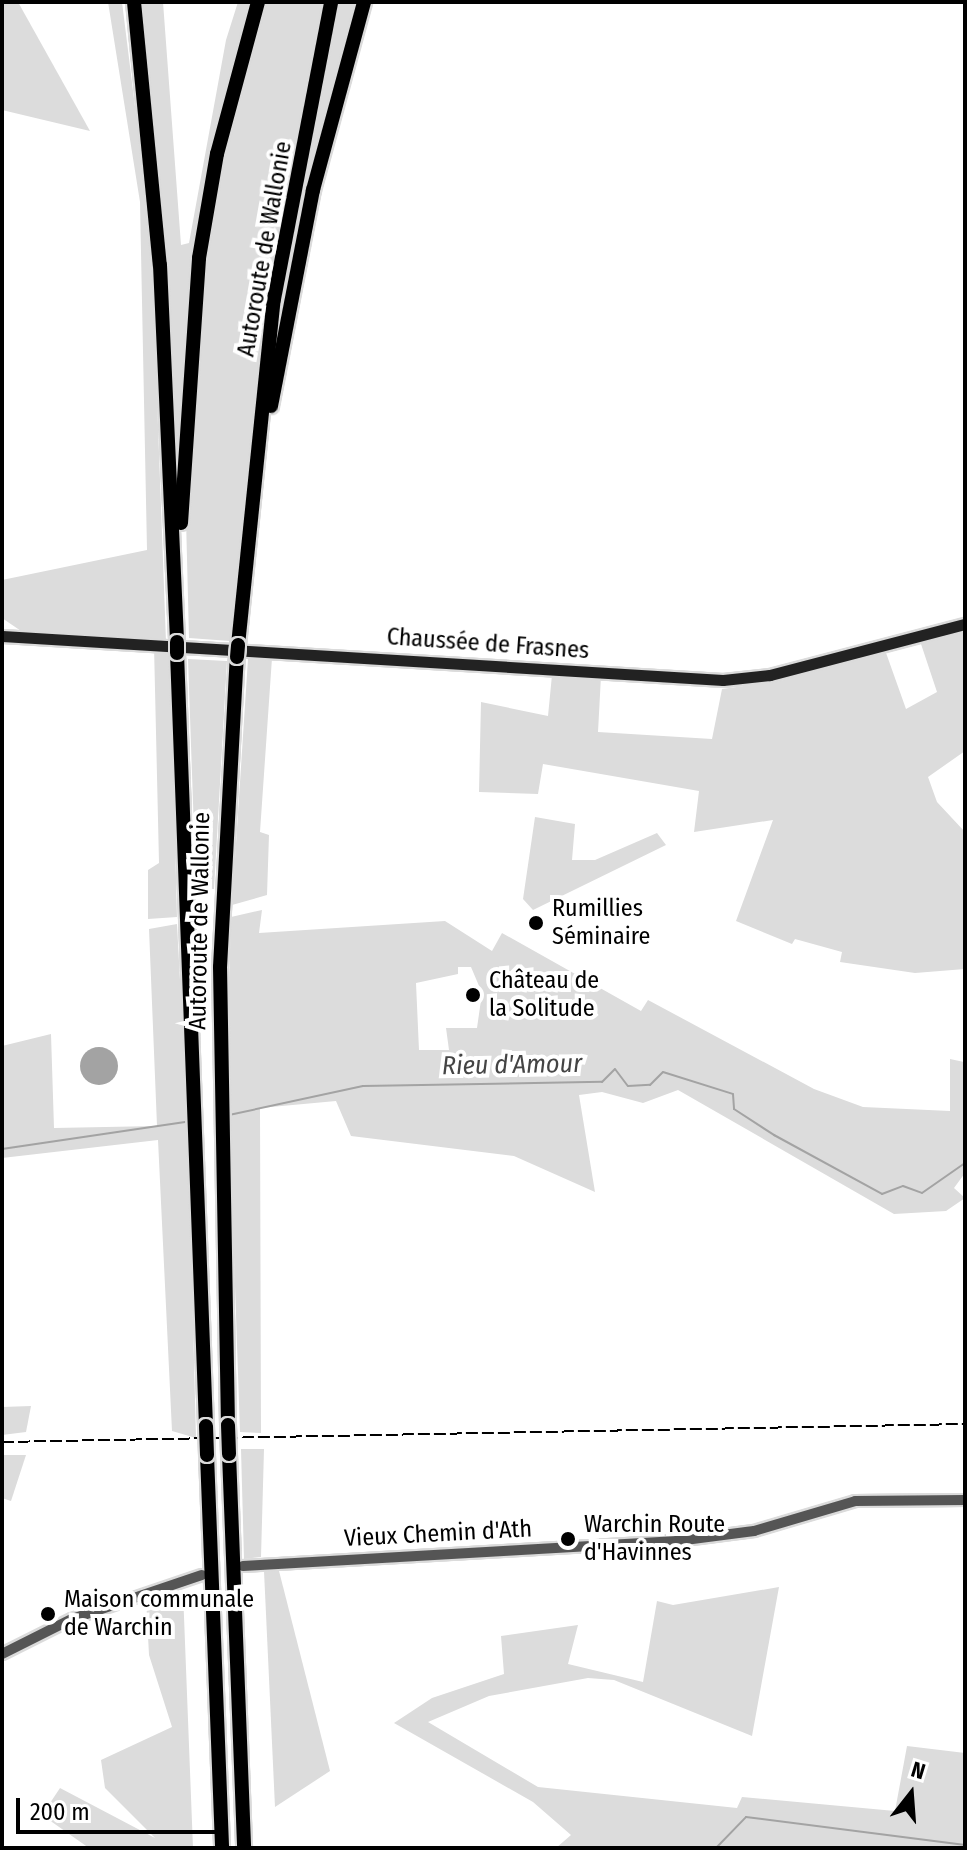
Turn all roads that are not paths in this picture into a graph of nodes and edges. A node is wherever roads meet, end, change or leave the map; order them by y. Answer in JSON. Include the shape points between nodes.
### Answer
{"nodes":[{"id":1,"x":134,"y":2,"type":"edge"},
{"id":2,"x":258,"y":2,"type":"edge"},
{"id":3,"x":331,"y":2,"type":"edge"},
{"id":4,"x":364,"y":2,"type":"edge"},
{"id":5,"x":257,"y":456,"type":"junction"},
{"id":6,"x":175,"y":591,"type":"junction"},
{"id":7,"x":965,"y":624,"type":"edge"},
{"id":8,"x":2,"y":636,"type":"edge"},
{"id":9,"x":965,"y":1500,"type":"edge"},
{"id":10,"x":243,"y":1566,"type":"dead end"},
{"id":11,"x":202,"y":1575,"type":"dead end"},
{"id":12,"x":2,"y":1654,"type":"edge"},
{"id":13,"x":222,"y":1848,"type":"edge"},
{"id":14,"x":244,"y":1848,"type":"edge"}],
"edges":[{"from":1,"to":6,"type":"highway","name":"Autoroute de Wallonie","via":[[160,265]]},
{"from":2,"to":6,"type":"highway","via":[[217,154],[199,258]]},
{"from":3,"to":5,"type":"highway","name":"Autoroute de Wallonie","via":[[274,299]]},
{"from":4,"to":5,"type":"highway","via":[[313,190]]},
{"from":5,"to":14,"type":"highway","name":"Autoroute de Wallonie","bridge":true,"via":[[237,651],[219,981]]},
{"from":6,"to":13,"type":"highway","name":"Autoroute de Wallonie","bridge":true},
{"from":7,"to":8,"type":"main road","name":"Chaussée de Frasnes","via":[[770,675],[723,680]]},
{"from":9,"to":10,"type":"street","name":"Vieux Chemin d'Ath","via":[[855,1501],[754,1531],[677,1541]]},
{"from":11,"to":12,"type":"street","via":[[84,1614]]}]}
